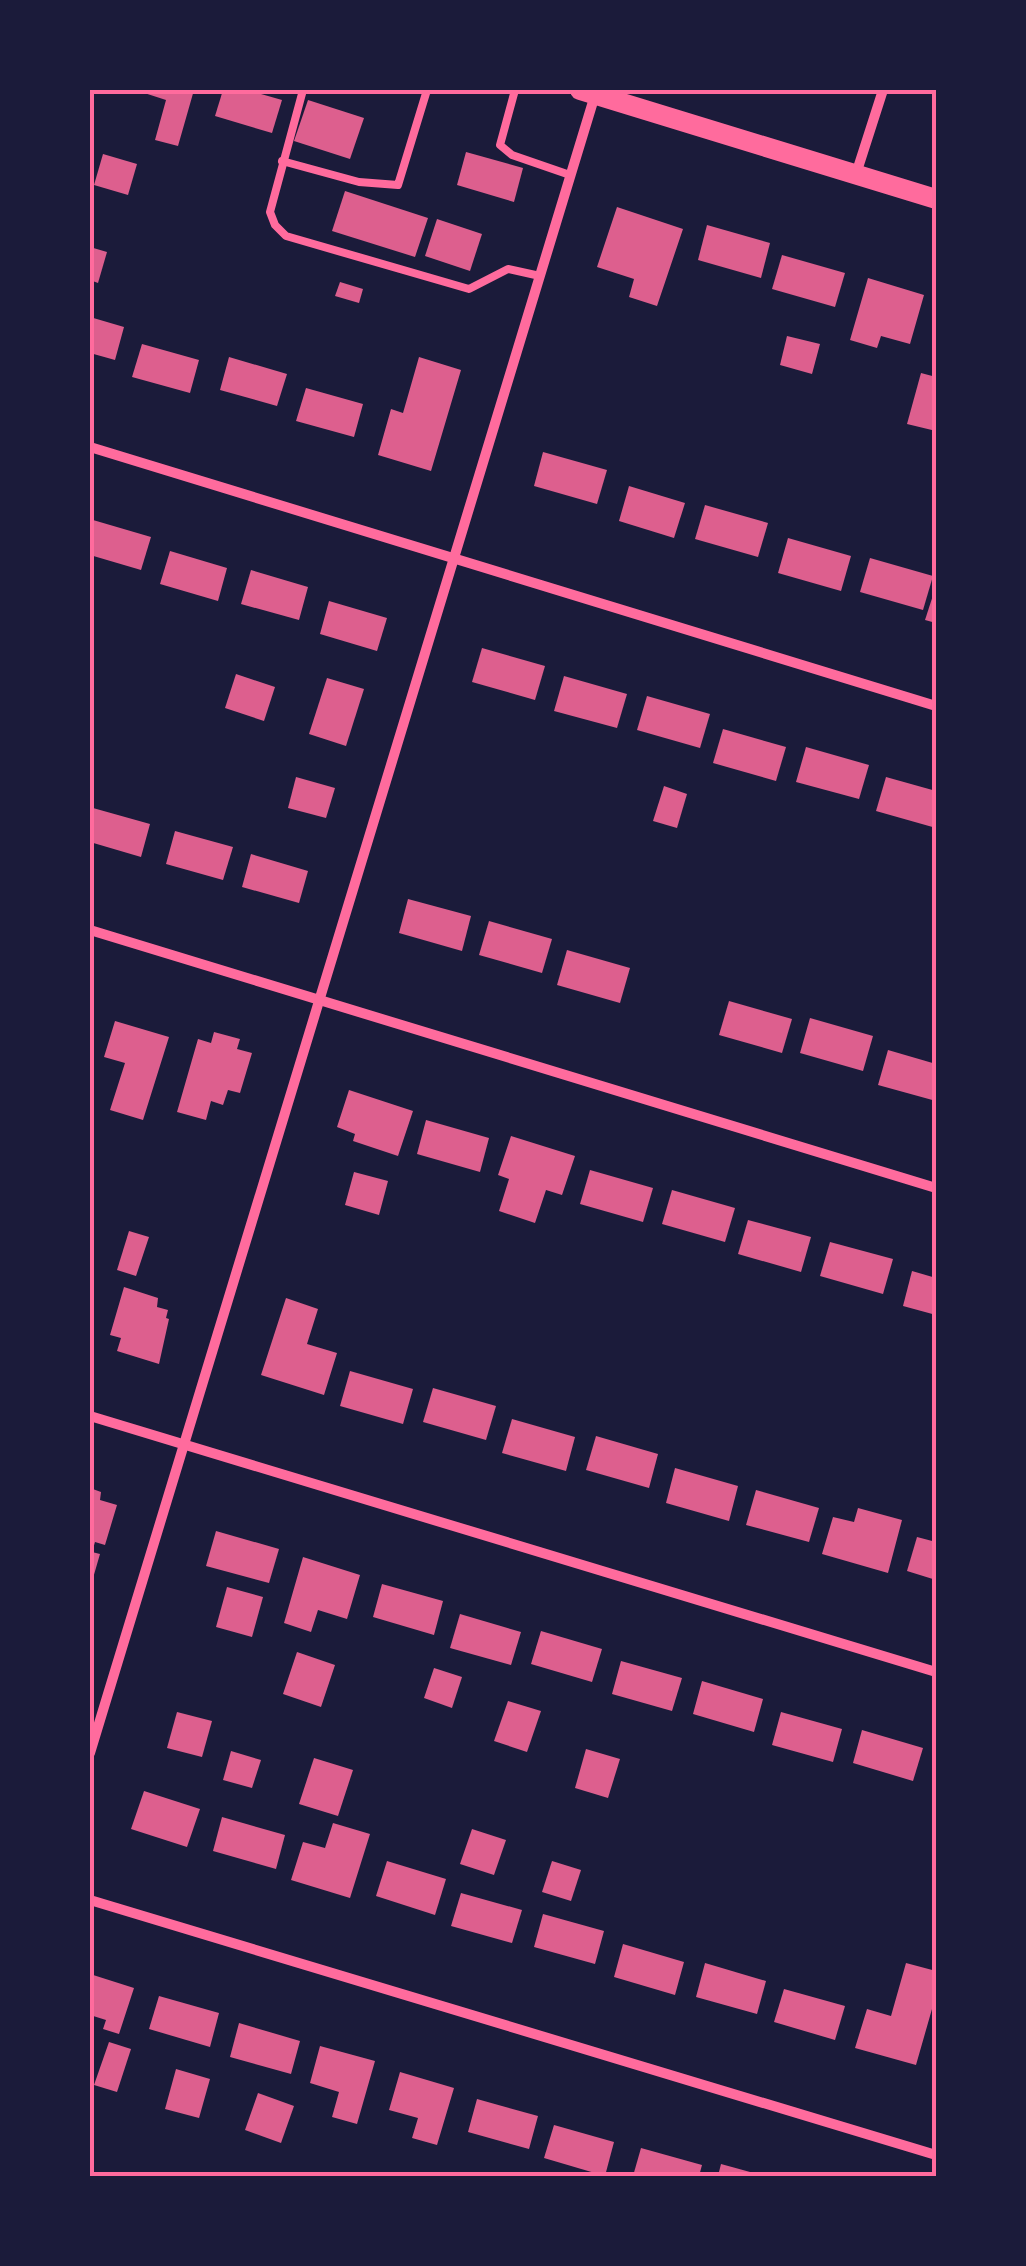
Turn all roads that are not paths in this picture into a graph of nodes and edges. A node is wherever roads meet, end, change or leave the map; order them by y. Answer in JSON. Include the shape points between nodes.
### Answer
{"nodes":[{"id":1,"x":303,"y":90,"type":"edge"},
{"id":2,"x":427,"y":90,"type":"edge"},
{"id":3,"x":515,"y":90,"type":"edge"},
{"id":4,"x":883,"y":90,"type":"edge"},
{"id":5,"x":588,"y":92,"type":"edge"},
{"id":6,"x":643,"y":99,"type":"edge"},
{"id":7,"x":282,"y":161,"type":"junction"},
{"id":8,"x":856,"y":174,"type":"junction"},
{"id":9,"x":570,"y":175,"type":"junction"},
{"id":10,"x":936,"y":199,"type":"edge"},
{"id":11,"x":540,"y":276,"type":"junction"},
{"id":12,"x":90,"y":446,"type":"edge"},
{"id":13,"x":454,"y":560,"type":"junction"},
{"id":14,"x":936,"y":706,"type":"edge"},
{"id":15,"x":90,"y":930,"type":"edge"},
{"id":16,"x":320,"y":1001,"type":"junction"},
{"id":17,"x":936,"y":1188,"type":"edge"},
{"id":18,"x":90,"y":1416,"type":"edge"},
{"id":19,"x":184,"y":1444,"type":"junction"},
{"id":20,"x":936,"y":1672,"type":"edge"},
{"id":21,"x":90,"y":1753,"type":"edge"},
{"id":22,"x":90,"y":1900,"type":"edge"},
{"id":23,"x":936,"y":2155,"type":"edge"}],
"edges":[{"from":1,"to":7,"type":"lane"},
{"from":2,"to":7,"type":"lane","via":[[398,184],[359,182]]},
{"from":3,"to":9,"type":"lane","via":[[500,145]]},
{"from":4,"to":8,"type":"street"},
{"from":5,"to":6,"type":"main road"},
{"from":5,"to":9,"type":"street"},
{"from":6,"to":8,"type":"main road"},
{"from":7,"to":11,"type":"lane","via":[[270,212],[286,236],[469,289],[508,269]]},
{"from":8,"to":10,"type":"main road"},
{"from":9,"to":11,"type":"street"},
{"from":11,"to":13,"type":"street"},
{"from":12,"to":13,"type":"street"},
{"from":13,"to":14,"type":"street"},
{"from":13,"to":16,"type":"street"},
{"from":15,"to":16,"type":"street"},
{"from":16,"to":17,"type":"street"},
{"from":16,"to":19,"type":"street"},
{"from":18,"to":19,"type":"street"},
{"from":19,"to":20,"type":"street"},
{"from":19,"to":21,"type":"street"},
{"from":22,"to":23,"type":"street"}]}
